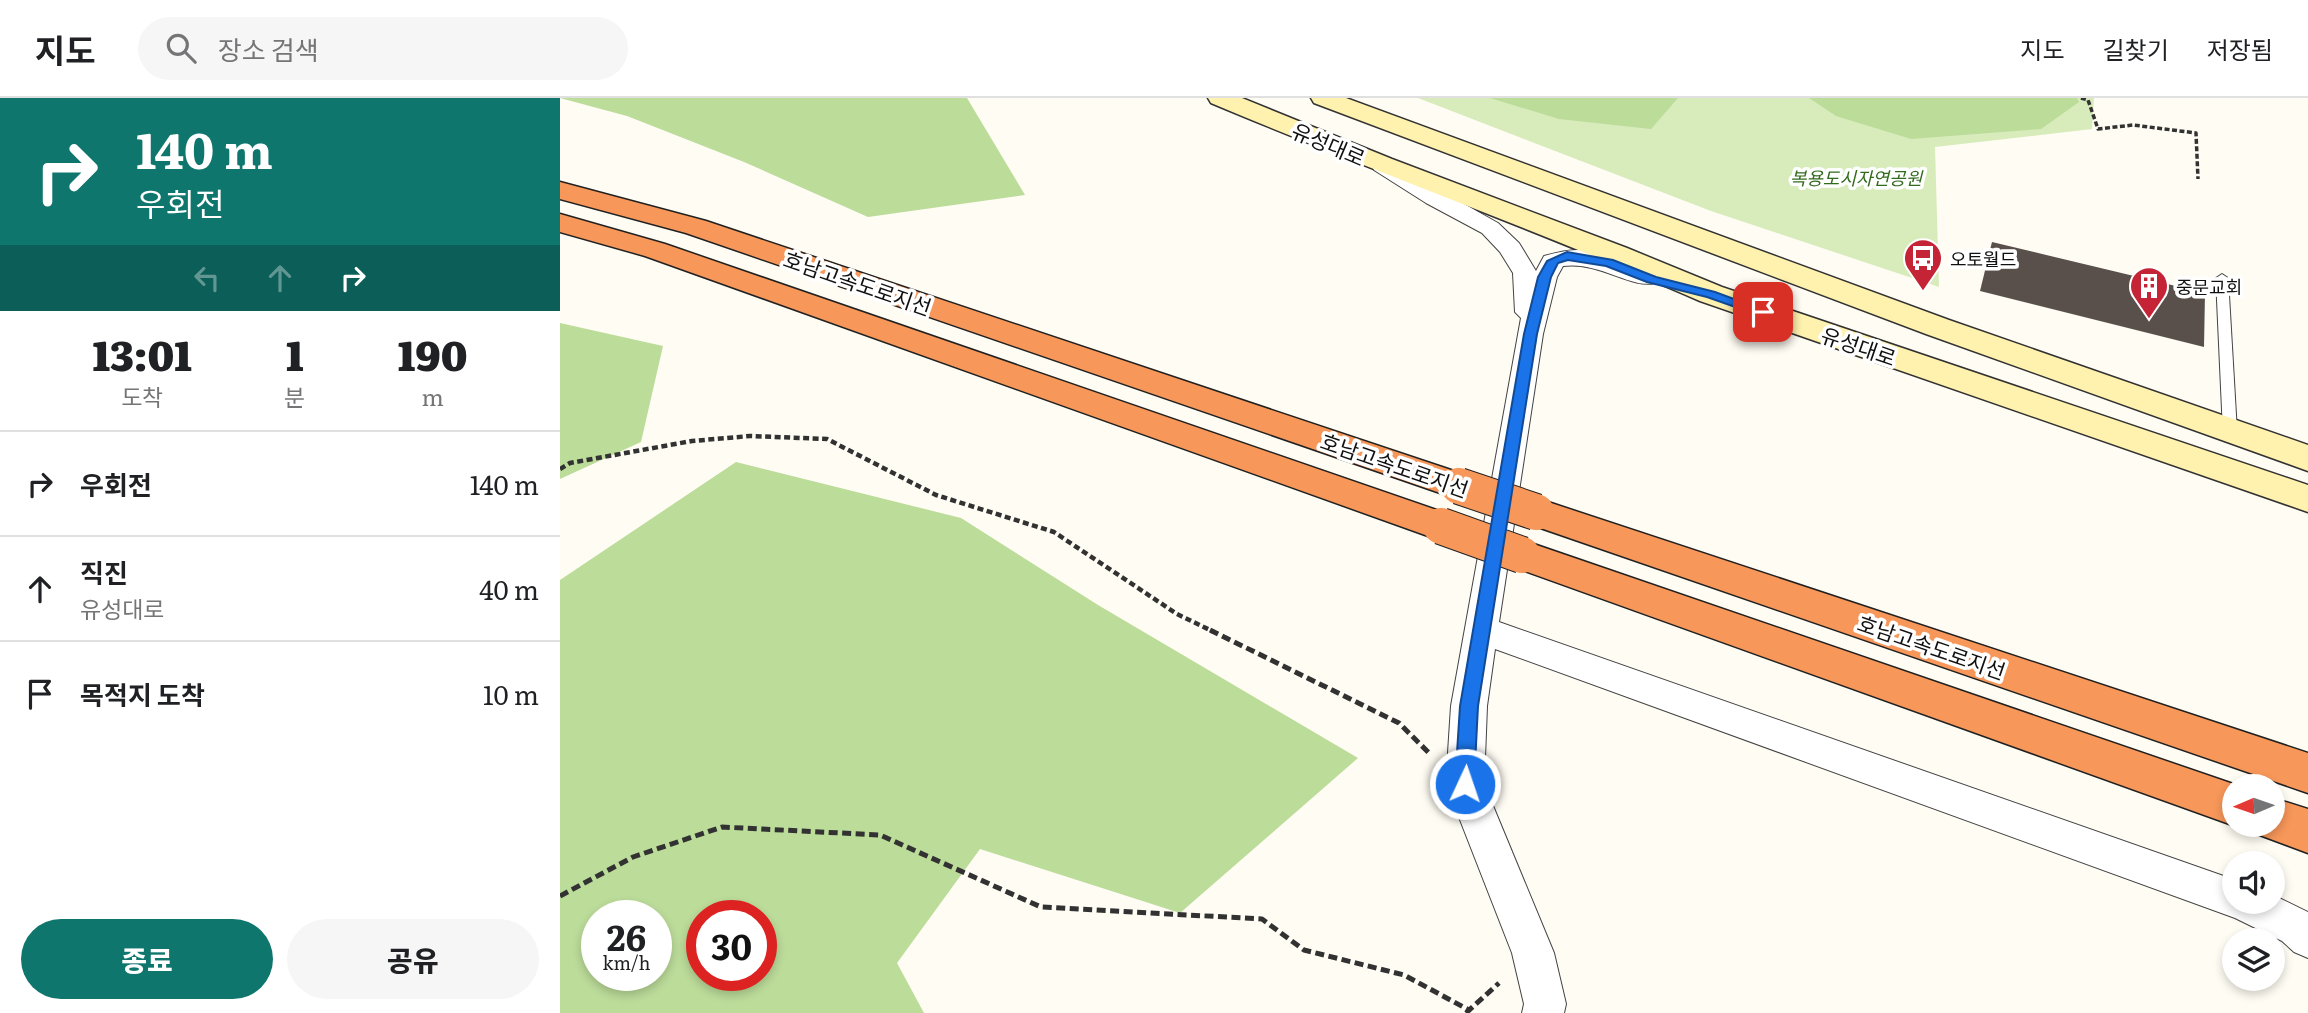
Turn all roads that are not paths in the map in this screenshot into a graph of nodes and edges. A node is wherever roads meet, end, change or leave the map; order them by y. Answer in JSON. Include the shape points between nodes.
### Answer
{"nodes":[{"id":1,"x":1220,"y":98,"type":"edge"},
{"id":2,"x":1323,"y":98,"type":"edge"},
{"id":3,"x":1382,"y":165,"type":"junction"},
{"id":4,"x":560,"y":190,"type":"edge"},
{"id":5,"x":560,"y":223,"type":"edge"},
{"id":6,"x":2222,"y":278,"type":"dead end"},
{"id":7,"x":1711,"y":294,"type":"junction"},
{"id":8,"x":1530,"y":334,"type":"junction"},
{"id":9,"x":2230,"y":432,"type":"junction"},
{"id":10,"x":2175,"y":454,"type":"junction"},
{"id":11,"x":2308,"y":458,"type":"edge"},
{"id":12,"x":2308,"y":499,"type":"edge"},
{"id":13,"x":2308,"y":512,"type":"edge"},
{"id":14,"x":1482,"y":630,"type":"junction"},
{"id":15,"x":2308,"y":773,"type":"edge"},
{"id":16,"x":2222,"y":800,"type":"edge"},
{"id":17,"x":2286,"y":823,"type":"edge"},
{"id":18,"x":2308,"y":831,"type":"edge"},
{"id":19,"x":2222,"y":894,"type":"edge"},
{"id":20,"x":2269,"y":914,"type":"edge"},
{"id":21,"x":2308,"y":938,"type":"edge"},
{"id":22,"x":1543,"y":1013,"type":"edge"}],
"edges":[{"from":1,"to":3,"type":"street","name":"유성대로"},
{"from":2,"to":9,"type":"street","name":"유성대로"},
{"from":3,"to":7,"type":"street","name":"유성대로"},
{"from":3,"to":8,"type":"street","via":[[1490,228],[1510,248],[1525,273]]},
{"from":4,"to":15,"type":"highway","name":"호남고속도로지선","bridge":true,"via":[[696,227]]},
{"from":5,"to":16,"type":"highway","name":"호남고속도로지선","bridge":true,"via":[[655,250]]},
{"from":6,"to":9,"type":"lane"},
{"from":7,"to":8,"type":"street","via":[[1651,280],[1609,262],[1567,256],[1553,261],[1545,277]]},
{"from":7,"to":10,"type":"street","name":"유성대로"},
{"from":8,"to":14,"type":"street"},
{"from":9,"to":11,"type":"street","name":"유성대로"},
{"from":10,"to":12,"type":"street","name":"유성대로"},
{"from":10,"to":13,"type":"street"},
{"from":14,"to":19,"type":"street"},
{"from":14,"to":22,"type":"street","via":[[1469,706],[1465,784],[1533,953]]},
{"from":17,"to":18,"type":"highway"},
{"from":20,"to":21,"type":"street"}]}
